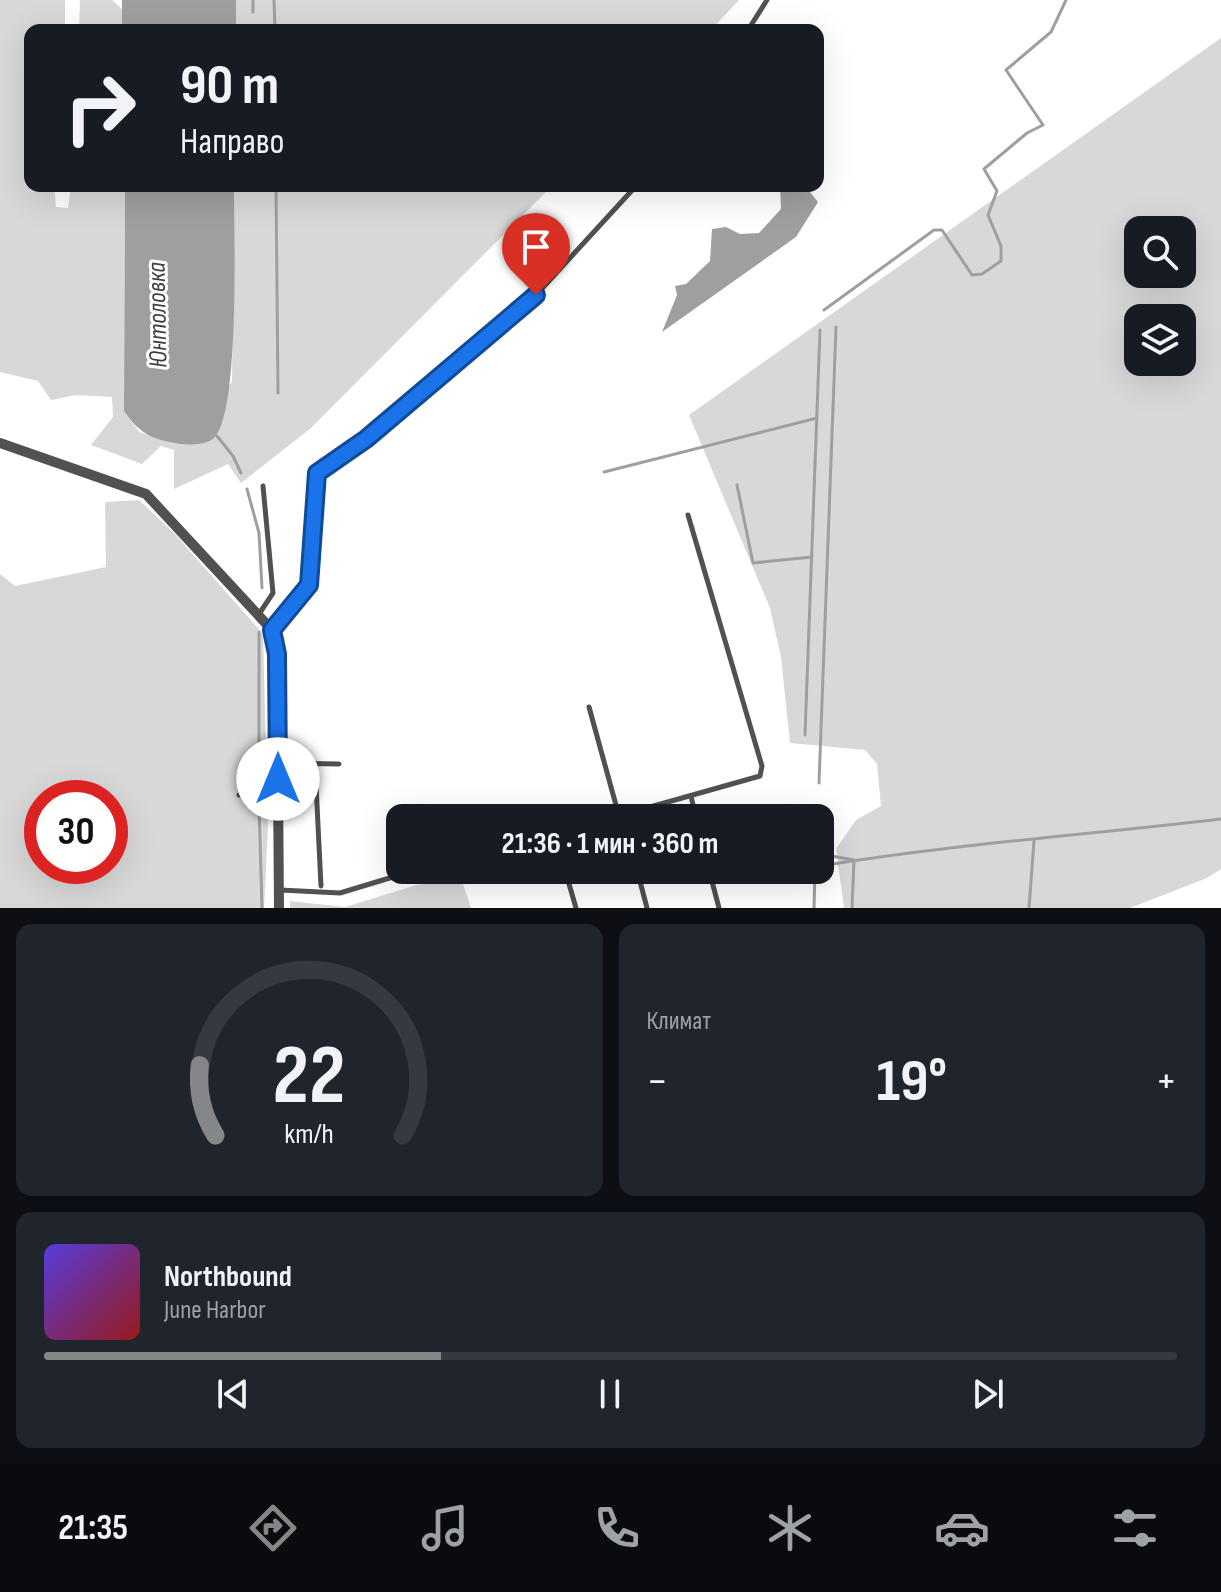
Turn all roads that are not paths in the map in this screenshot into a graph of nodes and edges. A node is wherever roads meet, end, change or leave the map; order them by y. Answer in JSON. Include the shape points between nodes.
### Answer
{"nodes":[{"id":1,"x":767,"y":0,"type":"edge"},
{"id":2,"x":752,"y":24,"type":"edge"},
{"id":3,"x":630,"y":192,"type":"edge"},
{"id":4,"x":0,"y":443,"type":"edge"},
{"id":5,"x":263,"y":486,"type":"dead end"},
{"id":6,"x":688,"y":515,"type":"dead end"},
{"id":7,"x":259,"y":614,"type":"junction"},
{"id":8,"x":272,"y":630,"type":"junction"},
{"id":9,"x":589,"y":707,"type":"dead end"},
{"id":10,"x":278,"y":763,"type":"junction"},
{"id":11,"x":315,"y":764,"type":"junction"},
{"id":12,"x":339,"y":764,"type":"dead end"},
{"id":13,"x":239,"y":795,"type":"dead end"},
{"id":14,"x":278,"y":795,"type":"junction"},
{"id":15,"x":691,"y":795,"type":"junction"},
{"id":16,"x":618,"y":804,"type":"edge"},
{"id":17,"x":661,"y":804,"type":"edge"},
{"id":18,"x":693,"y":804,"type":"edge"},
{"id":19,"x":386,"y":879,"type":"edge"},
{"id":20,"x":569,"y":884,"type":"edge"},
{"id":21,"x":641,"y":884,"type":"edge"},
{"id":22,"x":713,"y":884,"type":"edge"},
{"id":23,"x":321,"y":886,"type":"dead end"},
{"id":24,"x":279,"y":890,"type":"junction"},
{"id":25,"x":279,"y":908,"type":"edge"},
{"id":26,"x":576,"y":908,"type":"edge"},
{"id":27,"x":647,"y":908,"type":"edge"},
{"id":28,"x":719,"y":908,"type":"edge"}],
"edges":[{"from":1,"to":2,"type":"lane"},
{"from":3,"to":8,"type":"lane","via":[[536,295],[366,439],[317,473],[309,585]]},
{"from":4,"to":7,"type":"street","via":[[146,494]]},
{"from":5,"to":7,"type":"lane","via":[[273,593]]},
{"from":6,"to":15,"type":"lane","via":[[762,766],[760,776]]},
{"from":7,"to":8,"type":"street"},
{"from":8,"to":10,"type":"street"},
{"from":9,"to":16,"type":"lane"},
{"from":10,"to":11,"type":"lane"},
{"from":10,"to":14,"type":"street"},
{"from":11,"to":12,"type":"lane"},
{"from":11,"to":23,"type":"lane"},
{"from":13,"to":14,"type":"lane"},
{"from":14,"to":24,"type":"street"},
{"from":15,"to":17,"type":"lane"},
{"from":15,"to":18,"type":"lane"},
{"from":19,"to":24,"type":"lane","via":[[340,893]]},
{"from":20,"to":26,"type":"lane"},
{"from":21,"to":27,"type":"lane"},
{"from":22,"to":28,"type":"lane"},
{"from":24,"to":25,"type":"street"}]}
